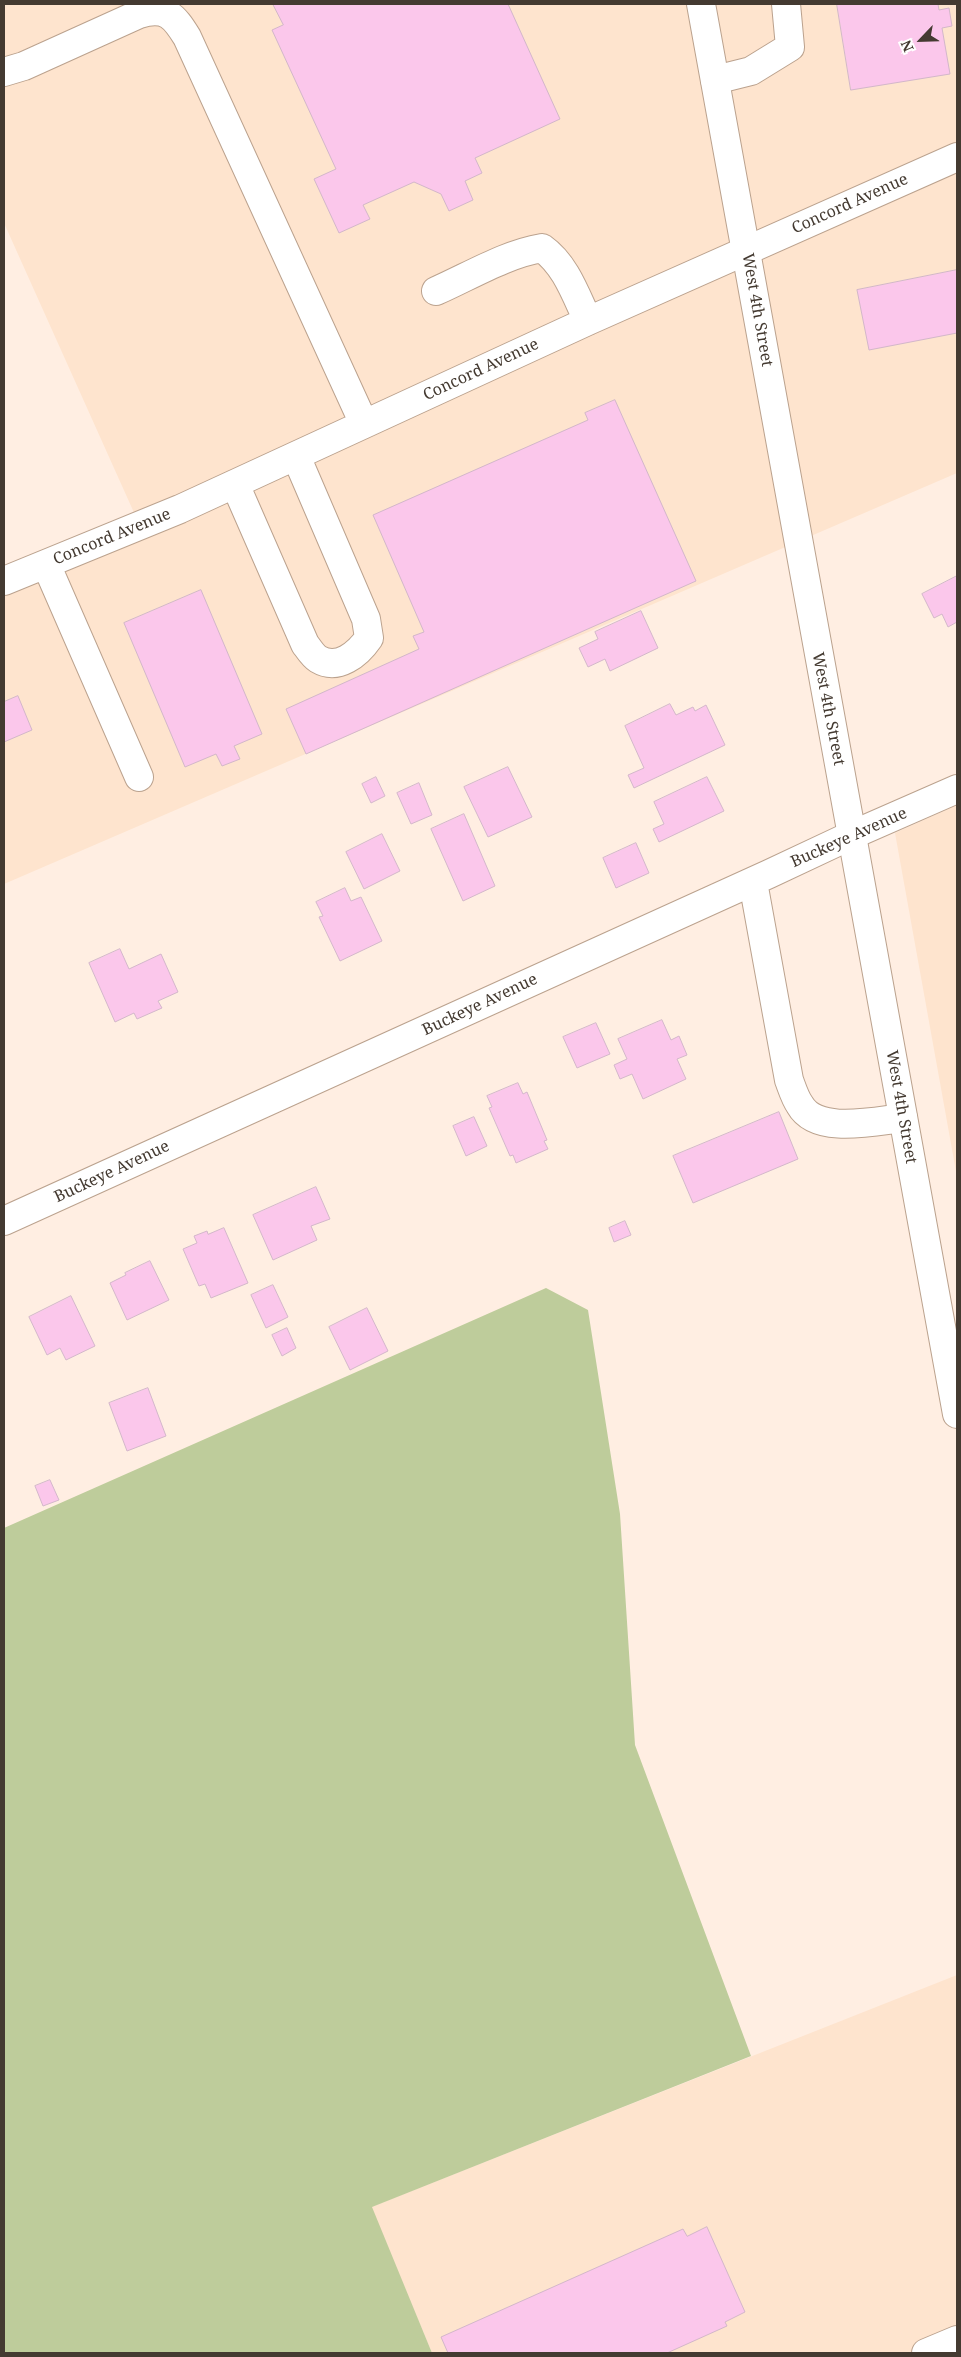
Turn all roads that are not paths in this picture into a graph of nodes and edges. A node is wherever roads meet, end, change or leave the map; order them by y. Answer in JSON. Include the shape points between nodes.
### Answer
{"nodes":[{"id":1,"x":701,"y":4,"type":"edge"},
{"id":2,"x":786,"y":4,"type":"edge"},
{"id":3,"x":4,"y":72,"type":"edge"},
{"id":4,"x":715,"y":80,"type":"junction"},
{"id":5,"x":957,"y":157,"type":"edge"},
{"id":6,"x":746,"y":250,"type":"junction"},
{"id":7,"x":436,"y":291,"type":"dead end"},
{"id":8,"x":588,"y":321,"type":"junction"},
{"id":9,"x":364,"y":424,"type":"junction"},
{"id":10,"x":296,"y":456,"type":"junction"},
{"id":11,"x":235,"y":484,"type":"junction"},
{"id":12,"x":46,"y":564,"type":"junction"},
{"id":13,"x":4,"y":581,"type":"edge"},
{"id":14,"x":140,"y":777,"type":"dead end"},
{"id":15,"x":957,"y":789,"type":"edge"},
{"id":16,"x":852,"y":835,"type":"junction"},
{"id":17,"x":752,"y":882,"type":"junction"},
{"id":18,"x":903,"y":1118,"type":"junction"},
{"id":19,"x":4,"y":1222,"type":"edge"},
{"id":20,"x":957,"y":1414,"type":"edge"},
{"id":21,"x":957,"y":2340,"type":"edge"},
{"id":22,"x":926,"y":2353,"type":"edge"}],
"edges":[{"from":1,"to":4,"type":"main road","name":"West 4th Street"},
{"from":2,"to":4,"type":"main road","via":[[790,47],[751,71]]},
{"from":3,"to":9,"type":"main road","via":[[146,12],[163,12],[176,20],[187,37]]},
{"from":4,"to":6,"type":"main road","name":"West 4th Street"},
{"from":5,"to":6,"type":"main road","name":"Concord Avenue"},
{"from":6,"to":8,"type":"main road","name":"Concord Avenue"},
{"from":6,"to":16,"type":"main road","name":"West 4th Street"},
{"from":7,"to":8,"type":"main road","via":[[529,250],[542,248],[553,256],[564,272]]},
{"from":8,"to":9,"type":"main road","name":"Concord Avenue"},
{"from":9,"to":10,"type":"main road","name":"Concord Avenue"},
{"from":10,"to":11,"type":"main road","name":"Concord Avenue"},
{"from":10,"to":11,"type":"main road","via":[[366,618],[369,638],[348,660],[332,663],[317,659],[305,644]]},
{"from":11,"to":12,"type":"main road","name":"Concord Avenue"},
{"from":12,"to":13,"type":"main road","name":"Concord Avenue"},
{"from":12,"to":14,"type":"main road"},
{"from":15,"to":16,"type":"main road","name":"Buckeye Avenue"},
{"from":16,"to":17,"type":"main road","name":"Buckeye Avenue"},
{"from":16,"to":18,"type":"main road","name":"West 4th Street"},
{"from":17,"to":18,"type":"main road","via":[[789,1080],[800,1107],[816,1120],[850,1124]]},
{"from":17,"to":19,"type":"main road","name":"Buckeye Avenue"},
{"from":18,"to":20,"type":"main road","name":"West 4th Street"},
{"from":21,"to":22,"type":"main road"}]}
